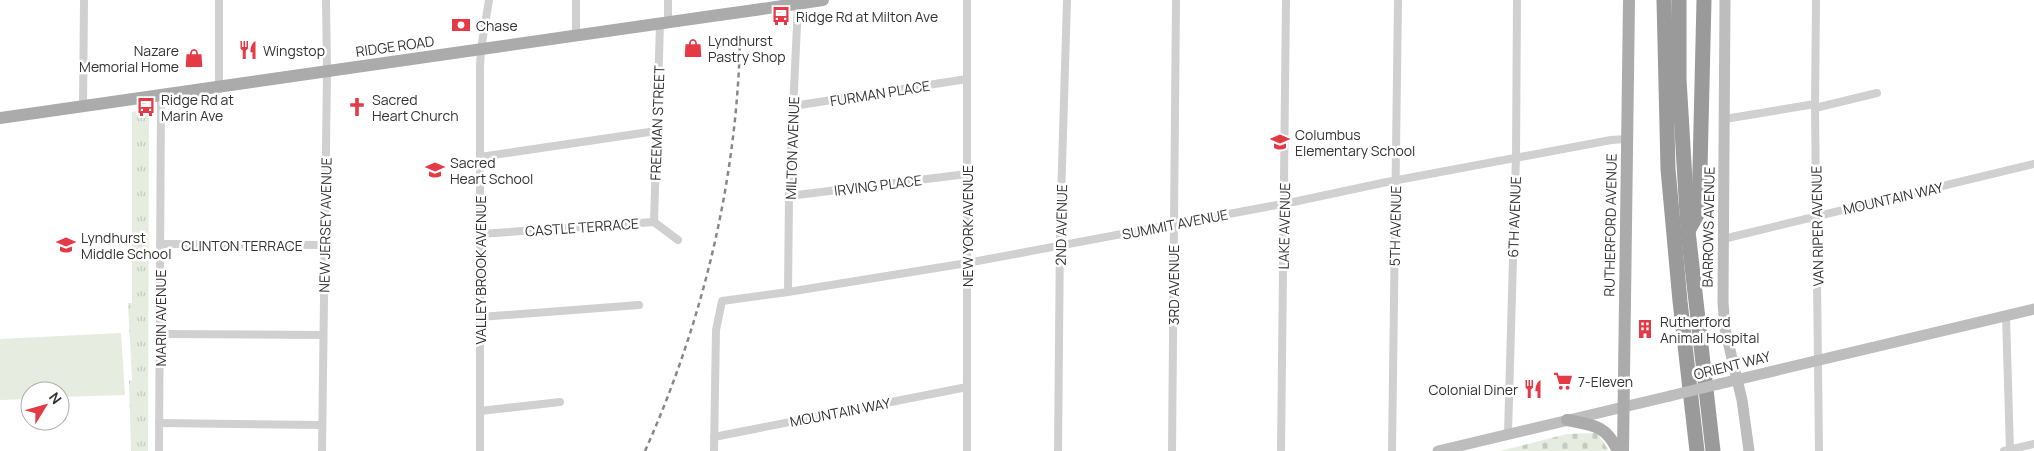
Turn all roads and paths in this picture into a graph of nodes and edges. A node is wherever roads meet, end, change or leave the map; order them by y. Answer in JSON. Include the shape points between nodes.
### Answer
{"nodes":[{"id":1,"x":84,"y":0,"type":"edge"},
{"id":2,"x":219,"y":0,"type":"edge"},
{"id":3,"x":326,"y":0,"type":"edge"},
{"id":4,"x":489,"y":0,"type":"edge"},
{"id":5,"x":576,"y":0,"type":"edge"},
{"id":6,"x":668,"y":0,"type":"edge"},
{"id":7,"x":823,"y":0,"type":"edge"},
{"id":8,"x":968,"y":0,"type":"edge"},
{"id":9,"x":1067,"y":0,"type":"edge"},
{"id":10,"x":1176,"y":0,"type":"edge"},
{"id":11,"x":1286,"y":0,"type":"edge"},
{"id":12,"x":1398,"y":0,"type":"edge"},
{"id":13,"x":1517,"y":0,"type":"edge"},
{"id":14,"x":1630,"y":0,"type":"edge"},
{"id":15,"x":1664,"y":0,"type":"edge"},
{"id":16,"x":1679,"y":0,"type":"edge"},
{"id":17,"x":1704,"y":0,"type":"edge"},
{"id":18,"x":1725,"y":0,"type":"edge"},
{"id":19,"x":1816,"y":0,"type":"edge"},
{"id":20,"x":798,"y":4,"type":"junction"},
{"id":21,"x":664,"y":23,"type":"junction"},
{"id":22,"x":576,"y":36,"type":"junction"},
{"id":23,"x":481,"y":49,"type":"junction"},
{"id":24,"x":327,"y":71,"type":"junction"},
{"id":25,"x":967,"y":79,"type":"junction"},
{"id":26,"x":219,"y":87,"type":"junction"},
{"id":27,"x":1877,"y":93,"type":"dead end"},
{"id":28,"x":161,"y":95,"type":"junction"},
{"id":29,"x":83,"y":106,"type":"junction"},
{"id":30,"x":793,"y":106,"type":"junction"},
{"id":31,"x":1815,"y":106,"type":"junction"},
{"id":32,"x":0,"y":118,"type":"edge"},
{"id":33,"x":1725,"y":119,"type":"junction"},
{"id":34,"x":656,"y":131,"type":"junction"},
{"id":35,"x":1626,"y":139,"type":"junction"},
{"id":36,"x":1516,"y":156,"type":"junction"},
{"id":37,"x":480,"y":157,"type":"junction"},
{"id":38,"x":2034,"y":164,"type":"edge"},
{"id":39,"x":967,"y":174,"type":"junction"},
{"id":40,"x":1396,"y":180,"type":"junction"},
{"id":41,"x":789,"y":196,"type":"junction"},
{"id":42,"x":1284,"y":204,"type":"junction"},
{"id":43,"x":1816,"y":216,"type":"junction"},
{"id":44,"x":654,"y":222,"type":"junction"},
{"id":45,"x":1174,"y":224,"type":"junction"},
{"id":46,"x":1688,"y":232,"type":"junction"},
{"id":47,"x":480,"y":234,"type":"junction"},
{"id":48,"x":1723,"y":239,"type":"junction"},
{"id":49,"x":678,"y":240,"type":"dead end"},
{"id":50,"x":160,"y":244,"type":"junction"},
{"id":51,"x":324,"y":245,"type":"junction"},
{"id":52,"x":1060,"y":246,"type":"junction"},
{"id":53,"x":967,"y":263,"type":"junction"},
{"id":54,"x":788,"y":292,"type":"junction"},
{"id":55,"x":639,"y":305,"type":"dead end"},
{"id":56,"x":2034,"y":309,"type":"edge"},
{"id":57,"x":2006,"y":316,"type":"junction"},
{"id":58,"x":480,"y":317,"type":"junction"},
{"id":59,"x":160,"y":334,"type":"junction"},
{"id":60,"x":323,"y":335,"type":"junction"},
{"id":61,"x":1819,"y":359,"type":"junction"},
{"id":62,"x":1737,"y":380,"type":"junction"},
{"id":63,"x":967,"y":387,"type":"junction"},
{"id":64,"x":560,"y":402,"type":"dead end"},
{"id":65,"x":1623,"y":406,"type":"junction"},
{"id":66,"x":480,"y":411,"type":"junction"},
{"id":67,"x":1567,"y":420,"type":"junction"},
{"id":68,"x":159,"y":423,"type":"junction"},
{"id":69,"x":322,"y":425,"type":"junction"},
{"id":70,"x":1508,"y":433,"type":"junction"},
{"id":71,"x":714,"y":437,"type":"junction"},
{"id":72,"x":2034,"y":444,"type":"edge"},
{"id":73,"x":159,"y":451,"type":"edge"},
{"id":74,"x":322,"y":451,"type":"edge"},
{"id":75,"x":480,"y":451,"type":"edge"},
{"id":76,"x":714,"y":451,"type":"edge"},
{"id":77,"x":967,"y":451,"type":"edge"},
{"id":78,"x":1058,"y":451,"type":"edge"},
{"id":79,"x":1172,"y":451,"type":"edge"},
{"id":80,"x":1281,"y":451,"type":"edge"},
{"id":81,"x":1392,"y":451,"type":"edge"},
{"id":82,"x":1438,"y":451,"type":"edge"},
{"id":83,"x":1618,"y":451,"type":"edge"},
{"id":84,"x":1623,"y":451,"type":"edge"},
{"id":85,"x":1697,"y":451,"type":"edge"},
{"id":86,"x":1713,"y":451,"type":"edge"},
{"id":87,"x":1749,"y":451,"type":"edge"},
{"id":88,"x":1819,"y":451,"type":"edge"},
{"id":89,"x":2008,"y":451,"type":"edge"}],
"edges":[{"from":1,"to":29,"type":"street"},
{"from":2,"to":26,"type":"street"},
{"from":3,"to":24,"type":"street","name":"NEW JERSEY AVENUE"},
{"from":4,"to":23,"type":"street","name":"VALLEY BROOK AVENUE"},
{"from":5,"to":22,"type":"street"},
{"from":6,"to":21,"type":"street","name":"FREEMAN STREET"},
{"from":7,"to":20,"type":"main road","name":"RIDGE ROAD"},
{"from":8,"to":25,"type":"street","name":"NEW YORK AVENUE"},
{"from":9,"to":52,"type":"street","name":"2ND AVENUE"},
{"from":10,"to":45,"type":"street","name":"3RD AVENUE"},
{"from":11,"to":42,"type":"street","name":"LAKE AVENUE"},
{"from":12,"to":40,"type":"street","name":"5TH AVENUE"},
{"from":13,"to":36,"type":"street","name":"6TH AVENUE"},
{"from":14,"to":35,"type":"main road","name":"RUTHERFORD AVENUE"},
{"from":15,"to":85,"type":"highway","via":[[1668,169]]},
{"from":16,"to":46,"type":"highway","via":[[1679,79]]},
{"from":17,"to":46,"type":"highway","via":[[1699,211]]},
{"from":18,"to":33,"type":"street","name":"BARROWS AVENUE"},
{"from":19,"to":31,"type":"street","name":"VAN RIPER AVENUE"},
{"from":20,"to":21,"type":"main road","name":"RIDGE ROAD","bridge":true},
{"from":20,"to":30,"type":"street","name":"MILTON AVENUE"},
{"from":21,"to":22,"type":"main road","name":"RIDGE ROAD"},
{"from":21,"to":34,"type":"street","name":"FREEMAN STREET"},
{"from":22,"to":23,"type":"main road","name":"RIDGE ROAD"},
{"from":23,"to":24,"type":"main road","name":"RIDGE ROAD"},
{"from":23,"to":37,"type":"street","name":"VALLEY BROOK AVENUE"},
{"from":24,"to":26,"type":"main road","name":"RIDGE ROAD"},
{"from":24,"to":51,"type":"street","name":"NEW JERSEY AVENUE"},
{"from":25,"to":30,"type":"street","name":"FURMAN PLACE"},
{"from":25,"to":39,"type":"street","name":"NEW YORK AVENUE"},
{"from":26,"to":28,"type":"main road","name":"RIDGE ROAD"},
{"from":27,"to":31,"type":"street"},
{"from":28,"to":29,"type":"main road","name":"RIDGE ROAD"},
{"from":28,"to":50,"type":"street","name":"MARIN AVENUE"},
{"from":29,"to":32,"type":"main road","name":"RIDGE ROAD"},
{"from":30,"to":41,"type":"street","name":"MILTON AVENUE"},
{"from":31,"to":33,"type":"street"},
{"from":31,"to":43,"type":"street","name":"VAN RIPER AVENUE"},
{"from":33,"to":48,"type":"street","name":"BARROWS AVENUE"},
{"from":34,"to":37,"type":"street"},
{"from":34,"to":44,"type":"street","name":"FREEMAN STREET"},
{"from":35,"to":36,"type":"street","name":"SUMMIT AVENUE"},
{"from":35,"to":65,"type":"main road","name":"RUTHERFORD AVENUE"},
{"from":36,"to":40,"type":"street","name":"SUMMIT AVENUE"},
{"from":36,"to":70,"type":"street","name":"6TH AVENUE"},
{"from":37,"to":47,"type":"street","name":"VALLEY BROOK AVENUE"},
{"from":38,"to":43,"type":"street","name":"MOUNTAIN WAY"},
{"from":39,"to":41,"type":"street","name":"IRVING PLACE"},
{"from":39,"to":53,"type":"street","name":"NEW YORK AVENUE"},
{"from":40,"to":42,"type":"street","name":"SUMMIT AVENUE"},
{"from":40,"to":81,"type":"street","name":"5TH AVENUE"},
{"from":41,"to":54,"type":"street","name":"MILTON AVENUE"},
{"from":42,"to":45,"type":"street","name":"SUMMIT AVENUE"},
{"from":42,"to":80,"type":"street","name":"LAKE AVENUE"},
{"from":43,"to":48,"type":"street","name":"MOUNTAIN WAY"},
{"from":43,"to":61,"type":"street","name":"VAN RIPER AVENUE"},
{"from":44,"to":47,"type":"street","name":"CASTLE TERRACE"},
{"from":44,"to":49,"type":"street","name":"CASTLE TERRACE"},
{"from":45,"to":52,"type":"street","name":"SUMMIT AVENUE"},
{"from":45,"to":79,"type":"street","name":"3RD AVENUE"},
{"from":46,"to":86,"type":"highway"},
{"from":47,"to":58,"type":"street","name":"VALLEY BROOK AVENUE"},
{"from":48,"to":62,"type":"street","name":"BARROWS AVENUE","via":[[1726,330]]},
{"from":50,"to":51,"type":"street","name":"CLINTON TERRACE"},
{"from":50,"to":59,"type":"street","name":"MARIN AVENUE"},
{"from":51,"to":60,"type":"street","name":"NEW JERSEY AVENUE"},
{"from":52,"to":53,"type":"street","name":"SUMMIT AVENUE"},
{"from":52,"to":78,"type":"street","name":"2ND AVENUE"},
{"from":53,"to":54,"type":"street","name":"SUMMIT AVENUE"},
{"from":53,"to":63,"type":"street","name":"NEW YORK AVENUE"},
{"from":54,"to":71,"type":"street","name":"SUMMIT AVENUE","via":[[722,301],[716,330]]},
{"from":55,"to":58,"type":"street"},
{"from":56,"to":57,"type":"street","name":"ORIENT WAY"},
{"from":57,"to":61,"type":"street","name":"ORIENT WAY"},
{"from":57,"to":89,"type":"street"},
{"from":58,"to":66,"type":"street","name":"VALLEY BROOK AVENUE"},
{"from":59,"to":60,"type":"street"},
{"from":59,"to":68,"type":"street","name":"MARIN AVENUE"},
{"from":60,"to":69,"type":"street","name":"NEW JERSEY AVENUE"},
{"from":61,"to":62,"type":"street","name":"ORIENT WAY"},
{"from":61,"to":88,"type":"street","name":"VAN RIPER AVENUE"},
{"from":62,"to":65,"type":"street","name":"ORIENT WAY","bridge":true},
{"from":62,"to":87,"type":"street","name":"BARROWS AVENUE"},
{"from":63,"to":71,"type":"street","name":"MOUNTAIN WAY"},
{"from":63,"to":77,"type":"street","name":"NEW YORK AVENUE"},
{"from":64,"to":66,"type":"street"},
{"from":65,"to":67,"type":"street","name":"ORIENT WAY"},
{"from":65,"to":84,"type":"main road","name":"RUTHERFORD AVENUE"},
{"from":66,"to":75,"type":"street","name":"VALLEY BROOK AVENUE"},
{"from":67,"to":70,"type":"street","name":"ORIENT WAY"},
{"from":67,"to":83,"type":"main road","via":[[1604,430]]},
{"from":68,"to":69,"type":"street"},
{"from":68,"to":73,"type":"street","name":"MARIN AVENUE"},
{"from":69,"to":74,"type":"street","name":"NEW JERSEY AVENUE"},
{"from":70,"to":82,"type":"street","name":"ORIENT WAY"},
{"from":71,"to":76,"type":"street"},
{"from":72,"to":89,"type":"street"}]}
